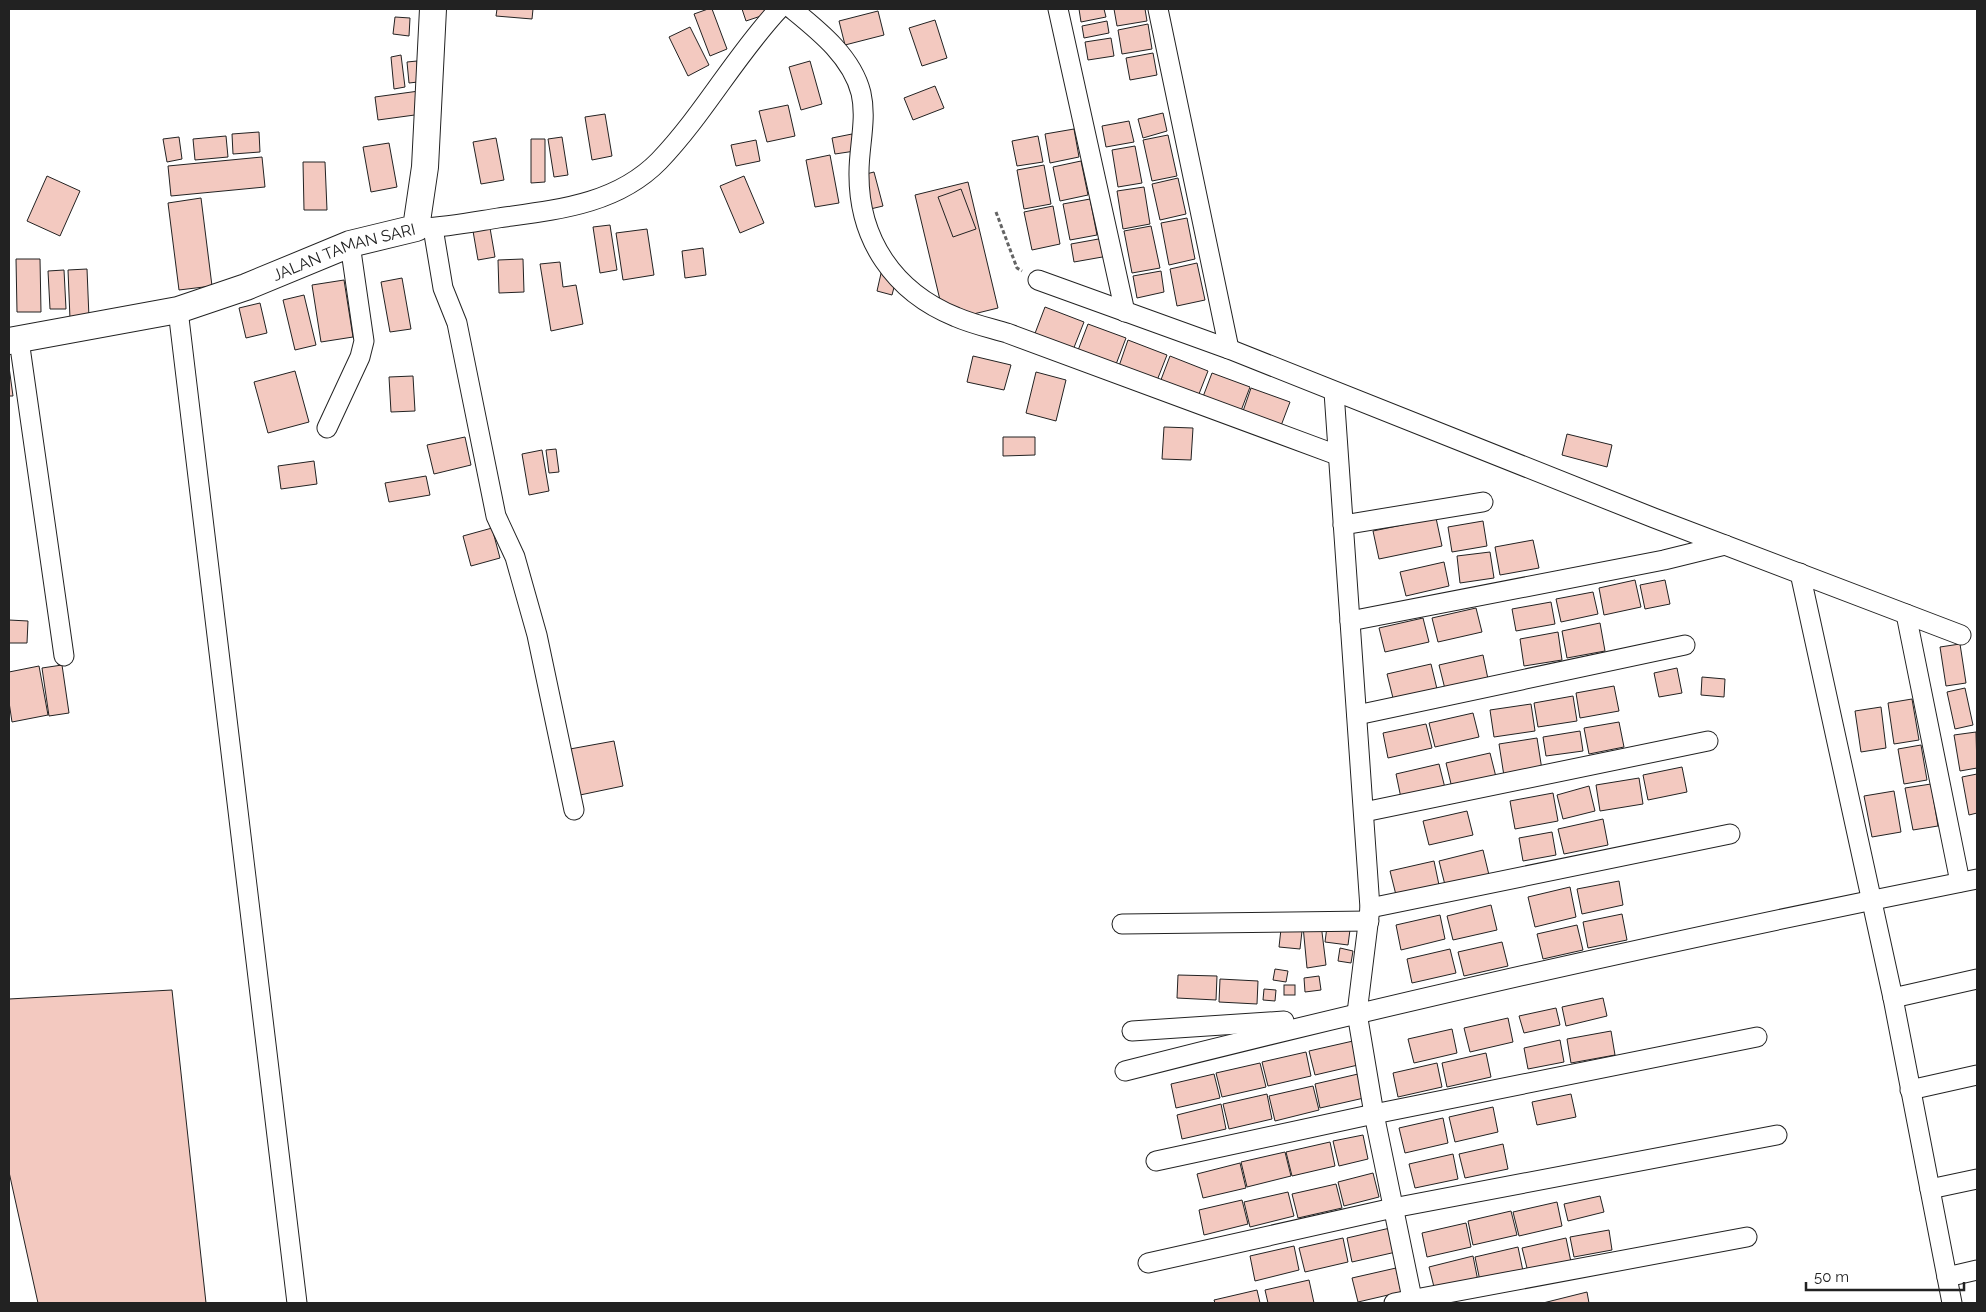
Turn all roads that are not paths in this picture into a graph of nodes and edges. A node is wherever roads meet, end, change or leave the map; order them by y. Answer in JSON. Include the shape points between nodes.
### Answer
{"nodes":[{"id":1,"x":433,"y":9,"type":"edge"},
{"id":2,"x":779,"y":9,"type":"edge"},
{"id":3,"x":792,"y":9,"type":"edge"},
{"id":4,"x":1058,"y":9,"type":"edge"},
{"id":5,"x":1158,"y":9,"type":"edge"},
{"id":6,"x":425,"y":228,"type":"junction"},
{"id":7,"x":350,"y":244,"type":"junction"},
{"id":8,"x":1038,"y":280,"type":"road end"},
{"id":9,"x":178,"y":310,"type":"junction"},
{"id":10,"x":1125,"y":312,"type":"junction"},
{"id":11,"x":14,"y":340,"type":"edge"},
{"id":12,"x":1229,"y":349,"type":"junction"},
{"id":13,"x":1334,"y":392,"type":"junction"},
{"id":14,"x":327,"y":428,"type":"dead end"},
{"id":15,"x":1337,"y":455,"type":"junction"},
{"id":16,"x":1483,"y":502,"type":"dead end"},
{"id":17,"x":1343,"y":525,"type":"junction"},
{"id":18,"x":1725,"y":545,"type":"junction"},
{"id":19,"x":1800,"y":574,"type":"junction"},
{"id":20,"x":1906,"y":614,"type":"junction"},
{"id":21,"x":1350,"y":621,"type":"junction"},
{"id":22,"x":1961,"y":635,"type":"dead end"},
{"id":23,"x":1685,"y":645,"type":"dead end"},
{"id":24,"x":64,"y":656,"type":"dead end"},
{"id":25,"x":1357,"y":715,"type":"junction"},
{"id":26,"x":1708,"y":741,"type":"dead end"},
{"id":27,"x":574,"y":810,"type":"dead end"},
{"id":28,"x":1364,"y":812,"type":"junction"},
{"id":29,"x":1730,"y":834,"type":"dead end"},
{"id":30,"x":1969,"y":880,"type":"edge"},
{"id":31,"x":1872,"y":900,"type":"junction"},
{"id":32,"x":1370,"y":915,"type":"junction"},
{"id":33,"x":1122,"y":924,"type":"dead end"},
{"id":34,"x":1977,"y":980,"type":"edge"},
{"id":35,"x":1893,"y":998,"type":"junction"},
{"id":36,"x":1357,"y":1013,"type":"junction"},
{"id":37,"x":1333,"y":1018,"type":"junction"},
{"id":38,"x":1132,"y":1032,"type":"dead end"},
{"id":39,"x":1757,"y":1037,"type":"dead end"},
{"id":40,"x":1125,"y":1070,"type":"dead end"},
{"id":41,"x":1977,"y":1075,"type":"edge"},
{"id":42,"x":1910,"y":1090,"type":"junction"},
{"id":43,"x":1374,"y":1114,"type":"junction"},
{"id":44,"x":1777,"y":1135,"type":"dead end"},
{"id":45,"x":1156,"y":1161,"type":"dead end"},
{"id":46,"x":1977,"y":1179,"type":"edge"},
{"id":47,"x":1930,"y":1189,"type":"junction"},
{"id":48,"x":1393,"y":1208,"type":"junction"},
{"id":49,"x":1747,"y":1237,"type":"dead end"},
{"id":50,"x":1148,"y":1263,"type":"dead end"},
{"id":51,"x":1977,"y":1270,"type":"edge"},
{"id":52,"x":1947,"y":1277,"type":"junction"},
{"id":53,"x":1406,"y":1302,"type":"edge"},
{"id":54,"x":297,"y":1303,"type":"edge"},
{"id":55,"x":1952,"y":1303,"type":"edge"}],
"edges":[{"from":1,"to":6,"type":"street","name":"JALAN TAMAN SARI"},
{"from":2,"to":6,"type":"street","via":[[754,37],[679,138],[658,162],[634,181],[608,196],[572,207]]},
{"from":3,"to":15,"type":"street","via":[[844,59],[861,93],[863,114],[859,172],[865,217],[874,247],[907,289],[956,317]]},
{"from":4,"to":10,"type":"street"},
{"from":5,"to":12,"type":"street"},
{"from":6,"to":7,"type":"street","name":"JALAN TAMAN SARI"},
{"from":6,"to":27,"type":"street","via":[[457,323],[496,516],[514,556],[532,617]]},
{"from":7,"to":9,"type":"street","name":"JALAN TAMAN SARI","via":[[246,287]]},
{"from":7,"to":14,"type":"street","via":[[364,341],[360,357]]},
{"from":8,"to":10,"type":"street"},
{"from":9,"to":11,"type":"street","name":"JALAN TAMAN SARI"},
{"from":9,"to":54,"type":"street"},
{"from":10,"to":12,"type":"street"},
{"from":11,"to":24,"type":"street"},
{"from":12,"to":13,"type":"street"},
{"from":13,"to":15,"type":"street"},
{"from":13,"to":18,"type":"street"},
{"from":15,"to":17,"type":"street"},
{"from":16,"to":17,"type":"street"},
{"from":17,"to":21,"type":"street"},
{"from":18,"to":19,"type":"street"},
{"from":18,"to":21,"type":"street","via":[[1664,560]]},
{"from":19,"to":20,"type":"street"},
{"from":19,"to":31,"type":"street"},
{"from":20,"to":22,"type":"street"},
{"from":20,"to":30,"type":"street"},
{"from":21,"to":25,"type":"street"},
{"from":23,"to":25,"type":"street"},
{"from":25,"to":28,"type":"street"},
{"from":26,"to":28,"type":"street"},
{"from":28,"to":32,"type":"street"},
{"from":29,"to":32,"type":"street"},
{"from":30,"to":31,"type":"street"},
{"from":31,"to":35,"type":"street"},
{"from":31,"to":36,"type":"street"},
{"from":32,"to":33,"type":"street"},
{"from":32,"to":36,"type":"street"},
{"from":34,"to":35,"type":"street"},
{"from":35,"to":42,"type":"street"},
{"from":36,"to":37,"type":"street"},
{"from":36,"to":43,"type":"street"},
{"from":37,"to":38,"type":"street"},
{"from":37,"to":40,"type":"street"},
{"from":39,"to":43,"type":"street"},
{"from":41,"to":42,"type":"street"},
{"from":42,"to":47,"type":"street"},
{"from":43,"to":45,"type":"street"},
{"from":43,"to":48,"type":"street"},
{"from":44,"to":48,"type":"street"},
{"from":46,"to":47,"type":"street"},
{"from":47,"to":52,"type":"street"},
{"from":48,"to":50,"type":"street"},
{"from":48,"to":53,"type":"street"},
{"from":49,"to":53,"type":"street"},
{"from":51,"to":52,"type":"street"},
{"from":52,"to":55,"type":"street"}]}
